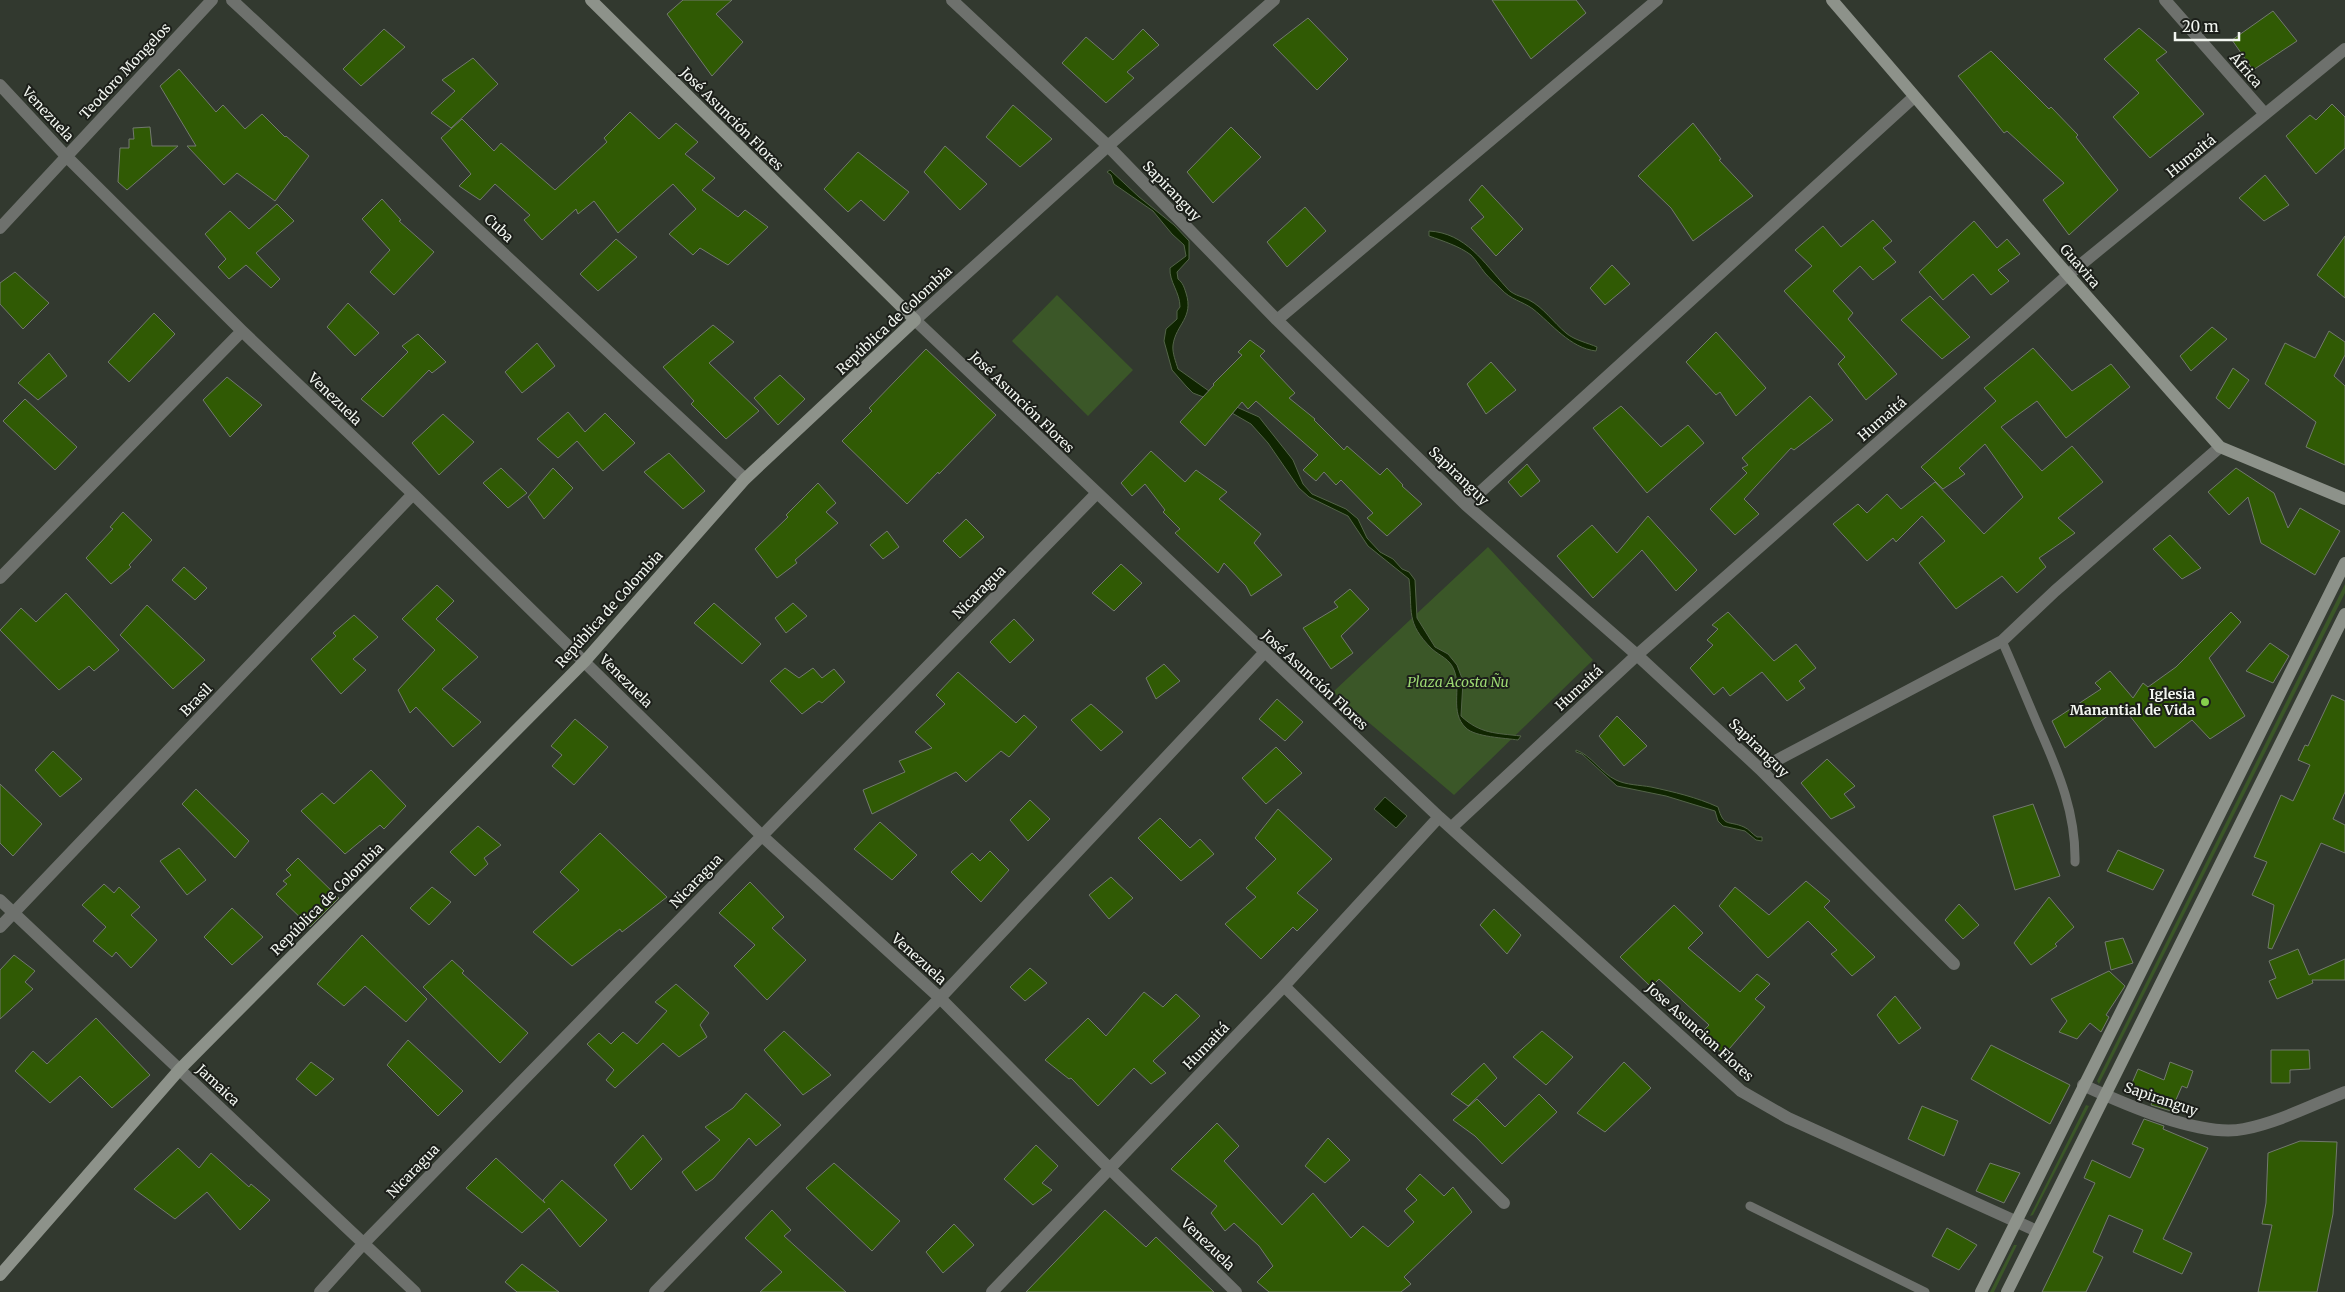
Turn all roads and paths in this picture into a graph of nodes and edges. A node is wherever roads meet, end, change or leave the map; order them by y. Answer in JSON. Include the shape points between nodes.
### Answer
{"nodes":[{"id":1,"x":212,"y":0,"type":"edge"},
{"id":2,"x":232,"y":0,"type":"edge"},
{"id":3,"x":591,"y":0,"type":"edge"},
{"id":4,"x":952,"y":0,"type":"edge"},
{"id":5,"x":1274,"y":0,"type":"edge"},
{"id":6,"x":1657,"y":0,"type":"edge"},
{"id":7,"x":1832,"y":0,"type":"edge"},
{"id":8,"x":2165,"y":0,"type":"edge"},
{"id":9,"x":2345,"y":49,"type":"edge"},
{"id":10,"x":0,"y":85,"type":"edge"},
{"id":11,"x":1914,"y":97,"type":"junction"},
{"id":12,"x":2265,"y":114,"type":"junction"},
{"id":13,"x":1108,"y":146,"type":"junction"},
{"id":14,"x":66,"y":156,"type":"junction"},
{"id":15,"x":0,"y":228,"type":"edge"},
{"id":16,"x":2068,"y":276,"type":"junction"},
{"id":17,"x":915,"y":320,"type":"junction"},
{"id":18,"x":1277,"y":320,"type":"junction"},
{"id":19,"x":242,"y":331,"type":"junction"},
{"id":20,"x":2220,"y":447,"type":"junction"},
{"id":21,"x":745,"y":479,"type":"junction"},
{"id":22,"x":413,"y":494,"type":"junction"},
{"id":23,"x":1096,"y":494,"type":"junction"},
{"id":24,"x":2345,"y":499,"type":"edge"},
{"id":25,"x":1466,"y":505,"type":"junction"},
{"id":26,"x":2345,"y":563,"type":"edge"},
{"id":27,"x":0,"y":578,"type":"edge"},
{"id":28,"x":2345,"y":614,"type":"edge"},
{"id":29,"x":2002,"y":641,"type":"junction"},
{"id":30,"x":1264,"y":653,"type":"junction"},
{"id":31,"x":1637,"y":655,"type":"junction"},
{"id":32,"x":584,"y":661,"type":"junction"},
{"id":33,"x":1760,"y":769,"type":"junction"},
{"id":34,"x":1440,"y":817,"type":"junction"},
{"id":35,"x":1452,"y":826,"type":"junction"},
{"id":36,"x":761,"y":835,"type":"junction"},
{"id":37,"x":2075,"y":862,"type":"dead end"},
{"id":38,"x":0,"y":900,"type":"edge"},
{"id":39,"x":13,"y":914,"type":"junction"},
{"id":40,"x":0,"y":928,"type":"edge"},
{"id":41,"x":1954,"y":964,"type":"dead end"},
{"id":42,"x":1284,"y":986,"type":"junction"},
{"id":43,"x":940,"y":998,"type":"junction"},
{"id":44,"x":180,"y":1069,"type":"junction"},
{"id":45,"x":2083,"y":1085,"type":"junction"},
{"id":46,"x":2345,"y":1092,"type":"edge"},
{"id":47,"x":2105,"y":1095,"type":"junction"},
{"id":48,"x":1110,"y":1169,"type":"junction"},
{"id":49,"x":1504,"y":1203,"type":"dead end"},
{"id":50,"x":1750,"y":1206,"type":"dead end"},
{"id":51,"x":2016,"y":1220,"type":"junction"},
{"id":52,"x":2037,"y":1231,"type":"junction"},
{"id":53,"x":364,"y":1243,"type":"junction"},
{"id":54,"x":0,"y":1274,"type":"edge"},
{"id":55,"x":320,"y":1292,"type":"edge"},
{"id":56,"x":415,"y":1292,"type":"edge"},
{"id":57,"x":655,"y":1292,"type":"edge"},
{"id":58,"x":992,"y":1292,"type":"edge"},
{"id":59,"x":1236,"y":1292,"type":"edge"},
{"id":60,"x":1925,"y":1292,"type":"edge"},
{"id":61,"x":1981,"y":1292,"type":"edge"},
{"id":62,"x":2007,"y":1292,"type":"edge"}],
"edges":[{"from":1,"to":14,"type":"street","name":"Teodoro Mongelos"},
{"from":2,"to":21,"type":"street","name":"Cuba"},
{"from":3,"to":17,"type":"street","name":"José Asunción Flores"},
{"from":4,"to":13,"type":"street","name":"Sapiranguy"},
{"from":5,"to":13,"type":"street","name":"República de Colombia"},
{"from":6,"to":18,"type":"street"},
{"from":7,"to":11,"type":"street","name":"Guavira"},
{"from":8,"to":12,"type":"street","name":"África"},
{"from":9,"to":12,"type":"street","name":"Humaitá"},
{"from":10,"to":14,"type":"street","name":"Venezuela"},
{"from":11,"to":16,"type":"street","name":"Guavira"},
{"from":11,"to":25,"type":"street"},
{"from":12,"to":16,"type":"street","name":"Humaitá"},
{"from":13,"to":17,"type":"street","name":"República de Colombia"},
{"from":13,"to":18,"type":"street","name":"Sapiranguy"},
{"from":14,"to":15,"type":"street","name":"Teodoro Mongelos"},
{"from":14,"to":19,"type":"street","name":"Venezuela"},
{"from":16,"to":20,"type":"street","name":"Guavira"},
{"from":16,"to":31,"type":"street","name":"Humaitá"},
{"from":17,"to":21,"type":"street","name":"República de Colombia"},
{"from":17,"to":23,"type":"street","name":"José Asunción Flores"},
{"from":18,"to":25,"type":"street","name":"Sapiranguy"},
{"from":19,"to":22,"type":"street","name":"Venezuela"},
{"from":19,"to":27,"type":"street"},
{"from":20,"to":24,"type":"street","name":"Guavira"},
{"from":20,"to":29,"type":"street"},
{"from":21,"to":32,"type":"street","name":"República de Colombia"},
{"from":22,"to":32,"type":"street","name":"Venezuela"},
{"from":22,"to":39,"type":"street","name":"Brasil"},
{"from":23,"to":30,"type":"street","name":"José Asunción Flores"},
{"from":23,"to":36,"type":"street","name":"Nicaragua"},
{"from":25,"to":31,"type":"street","name":"Sapiranguy"},
{"from":26,"to":45,"type":"street"},
{"from":28,"to":47,"type":"street"},
{"from":29,"to":33,"type":"street"},
{"from":29,"to":37,"type":"lane","via":[[2070,806],[2076,838]]},
{"from":30,"to":34,"type":"street","name":"José Asunción Flores"},
{"from":30,"to":43,"type":"street"},
{"from":31,"to":33,"type":"street","name":"Sapiranguy"},
{"from":31,"to":35,"type":"street","name":"Humaitá"},
{"from":32,"to":36,"type":"street","name":"Venezuela"},
{"from":32,"to":44,"type":"street","name":"República de Colombia"},
{"from":33,"to":41,"type":"street","name":"Sapiranguy"},
{"from":34,"to":35,"type":"street","name":"Jose Asuncion Flores"},
{"from":34,"to":42,"type":"street","name":"Humaitá"},
{"from":35,"to":51,"type":"street","name":"Jose Asuncion Flores","via":[[1741,1091],[1788,1118]]},
{"from":36,"to":43,"type":"street","name":"Venezuela"},
{"from":36,"to":53,"type":"street","name":"Nicaragua"},
{"from":38,"to":39,"type":"street","name":"Jamaica"},
{"from":39,"to":40,"type":"street","name":"Brasil"},
{"from":39,"to":44,"type":"street","name":"Jamaica"},
{"from":42,"to":48,"type":"street","name":"Humaitá"},
{"from":42,"to":49,"type":"street"},
{"from":43,"to":48,"type":"street","name":"Venezuela"},
{"from":43,"to":57,"type":"street"},
{"from":44,"to":53,"type":"street","name":"Jamaica"},
{"from":44,"to":54,"type":"street","name":"República de Colombia"},
{"from":45,"to":47,"type":"street","name":"Sapiranguy"},
{"from":45,"to":51,"type":"street"},
{"from":46,"to":47,"type":"street","name":"Sapiranguy","via":[[2265,1123],[2223,1131],[2192,1127]]},
{"from":47,"to":52,"type":"street"},
{"from":48,"to":58,"type":"street","name":"Humaitá"},
{"from":48,"to":59,"type":"street","name":"Venezuela"},
{"from":50,"to":60,"type":"lane"},
{"from":51,"to":52,"type":"street","name":"Jose Asuncion Flores"},
{"from":51,"to":61,"type":"street"},
{"from":52,"to":62,"type":"street"},
{"from":53,"to":55,"type":"street","name":"Nicaragua"},
{"from":53,"to":56,"type":"street","name":"Jamaica"}]}
